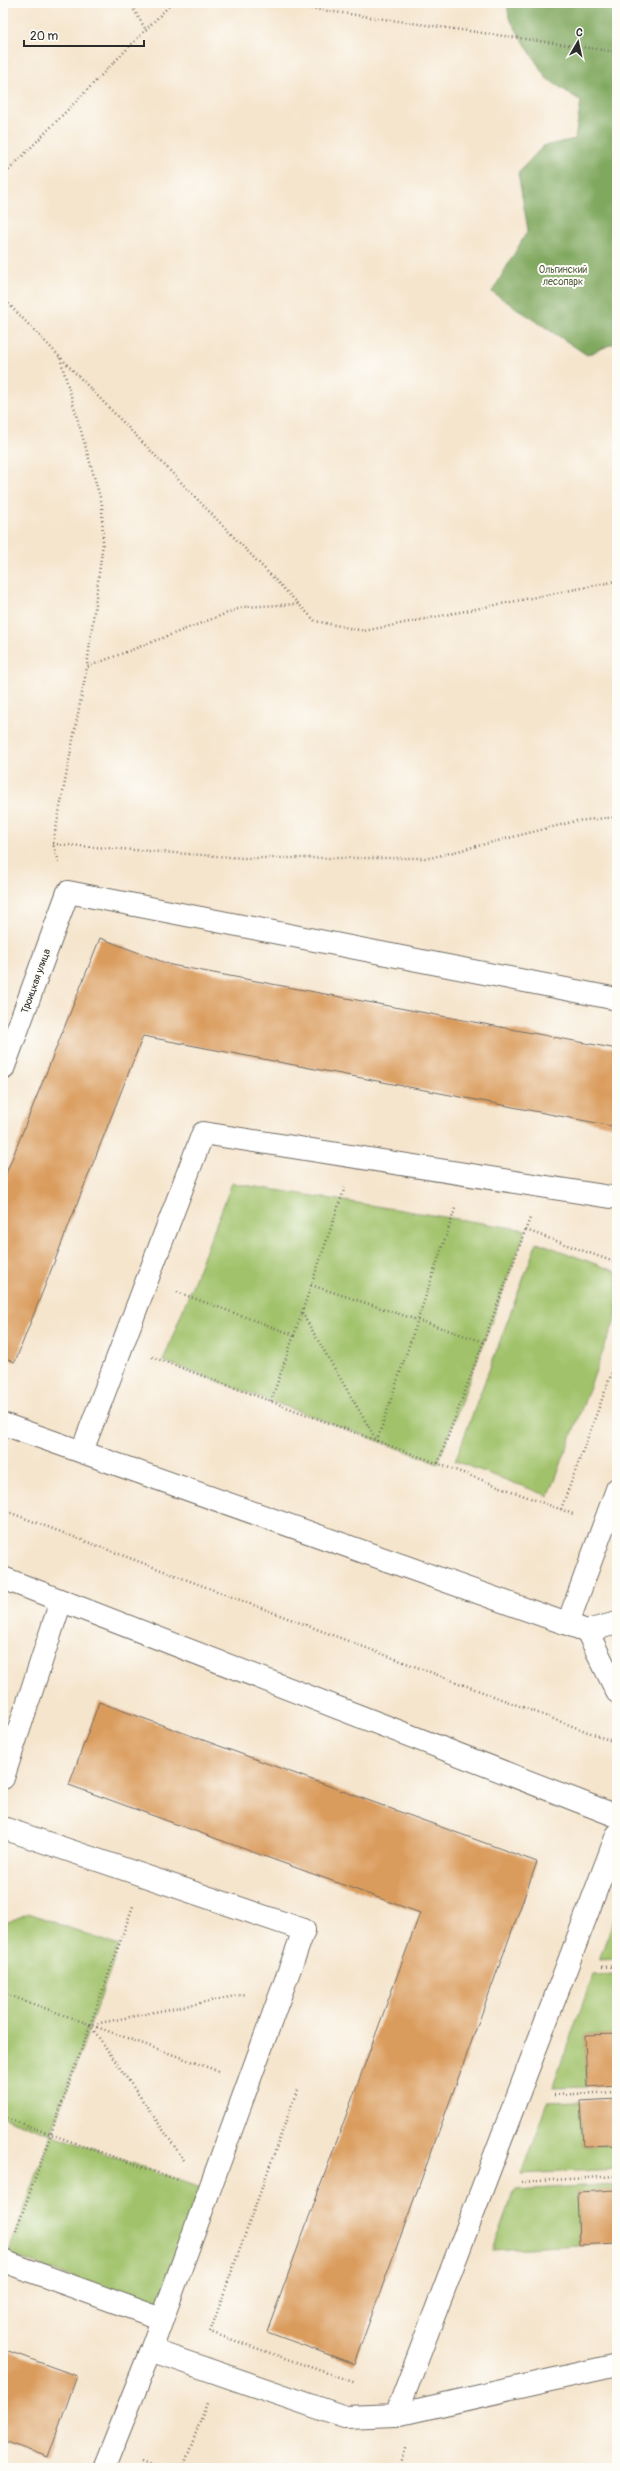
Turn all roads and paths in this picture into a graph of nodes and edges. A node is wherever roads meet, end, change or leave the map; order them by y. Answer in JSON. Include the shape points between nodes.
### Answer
{"nodes":[{"id":1,"x":130,"y":3,"type":"edge"},
{"id":2,"x":172,"y":3,"type":"edge"},
{"id":3,"x":271,"y":3,"type":"edge"},
{"id":4,"x":146,"y":30,"type":"junction"},
{"id":5,"x":617,"y":52,"type":"edge"},
{"id":6,"x":3,"y":176,"type":"edge"},
{"id":7,"x":3,"y":298,"type":"edge"},
{"id":8,"x":59,"y":357,"type":"junction"},
{"id":9,"x":617,"y":581,"type":"edge"},
{"id":10,"x":299,"y":604,"type":"junction"},
{"id":11,"x":87,"y":667,"type":"junction"},
{"id":12,"x":617,"y":817,"type":"edge"},
{"id":13,"x":53,"y":844,"type":"junction"},
{"id":14,"x":68,"y":892,"type":"junction"},
{"id":15,"x":617,"y":999,"type":"edge"},
{"id":16,"x":3,"y":1069,"type":"edge"},
{"id":17,"x":356,"y":1157,"type":"junction"},
{"id":18,"x":466,"y":1174,"type":"junction"},
{"id":19,"x":542,"y":1186,"type":"junction"},
{"id":20,"x":617,"y":1198,"type":"edge"},
{"id":21,"x":526,"y":1230,"type":"junction"},
{"id":22,"x":617,"y":1263,"type":"edge"},
{"id":23,"x":146,"y":1281,"type":"junction"},
{"id":24,"x":311,"y":1285,"type":"junction"},
{"id":25,"x":302,"y":1312,"type":"junction"},
{"id":26,"x":417,"y":1320,"type":"junction"},
{"id":27,"x":294,"y":1335,"type":"junction"},
{"id":28,"x":484,"y":1342,"type":"junction"},
{"id":29,"x":122,"y":1346,"type":"junction"},
{"id":30,"x":617,"y":1359,"type":"edge"},
{"id":31,"x":271,"y":1401,"type":"junction"},
{"id":32,"x":3,"y":1424,"type":"edge"},
{"id":33,"x":377,"y":1441,"type":"junction"},
{"id":34,"x":82,"y":1451,"type":"junction"},
{"id":35,"x":438,"y":1463,"type":"junction"},
{"id":36,"x":617,"y":1489,"type":"edge"},
{"id":37,"x":561,"y":1509,"type":"junction"},
{"id":38,"x":3,"y":1510,"type":"edge"},
{"id":39,"x":604,"y":1525,"type":"junction"},
{"id":40,"x":3,"y":1578,"type":"edge"},
{"id":41,"x":62,"y":1601,"type":"junction"},
{"id":42,"x":617,"y":1623,"type":"edge"},
{"id":43,"x":578,"y":1627,"type":"junction"},
{"id":44,"x":617,"y":1692,"type":"edge"},
{"id":45,"x":617,"y":1743,"type":"edge"},
{"id":46,"x":3,"y":1778,"type":"edge"},
{"id":47,"x":617,"y":1816,"type":"edge"},
{"id":48,"x":3,"y":1828,"type":"edge"},
{"id":49,"x":617,"y":1835,"type":"edge"},
{"id":50,"x":144,"y":1875,"type":"junction"},
{"id":51,"x":283,"y":1987,"type":"junction"},
{"id":52,"x":3,"y":1992,"type":"edge"},
{"id":53,"x":90,"y":2025,"type":"junction"},
{"id":54,"x":248,"y":2083,"type":"junction"},
{"id":55,"x":297,"y":2090,"type":"dead end"},
{"id":56,"x":617,"y":2092,"type":"edge"},
{"id":57,"x":517,"y":2096,"type":"junction"},
{"id":58,"x":3,"y":2117,"type":"edge"},
{"id":59,"x":51,"y":2134,"type":"junction"},
{"id":60,"x":617,"y":2176,"type":"edge"},
{"id":61,"x":484,"y":2184,"type":"junction"},
{"id":62,"x":207,"y":2190,"type":"junction"},
{"id":63,"x":4,"y":2262,"type":"edge"},
{"id":64,"x":162,"y":2319,"type":"junction"},
{"id":65,"x":152,"y":2350,"type":"junction"},
{"id":66,"x":617,"y":2365,"type":"edge"},
{"id":67,"x":218,"y":2373,"type":"junction"},
{"id":68,"x":360,"y":2384,"type":"dead end"},
{"id":69,"x":396,"y":2415,"type":"junction"},
{"id":70,"x":104,"y":2468,"type":"edge"},
{"id":71,"x":182,"y":2468,"type":"edge"}],
"edges":[{"from":1,"to":4,"type":"path"},
{"from":2,"to":4,"type":"path"},
{"from":3,"to":5,"type":"path"},
{"from":4,"to":6,"type":"path"},
{"from":7,"to":8,"type":"path"},
{"from":8,"to":10,"type":"path"},
{"from":8,"to":11,"type":"path","via":[[102,504],[103,543]]},
{"from":9,"to":10,"type":"path","via":[[364,632],[315,621]]},
{"from":10,"to":11,"type":"path","via":[[243,607]]},
{"from":11,"to":13,"type":"path"},
{"from":12,"to":13,"type":"path","via":[[576,821],[430,858],[243,858]]},
{"from":13,"to":14,"type":"path"},
{"from":14,"to":15,"type":"street"},
{"from":14,"to":16,"type":"street","name":"Троицкая улица"},
{"from":17,"to":18,"type":"street"},
{"from":17,"to":23,"type":"street","via":[[203,1133]]},
{"from":17,"to":24,"type":"path"},
{"from":18,"to":19,"type":"street"},
{"from":18,"to":26,"type":"path"},
{"from":19,"to":20,"type":"street"},
{"from":19,"to":21,"type":"path"},
{"from":21,"to":22,"type":"path"},
{"from":21,"to":28,"type":"path"},
{"from":23,"to":27,"type":"path"},
{"from":23,"to":29,"type":"street"},
{"from":24,"to":25,"type":"path"},
{"from":24,"to":26,"type":"path"},
{"from":25,"to":27,"type":"path"},
{"from":25,"to":33,"type":"path"},
{"from":26,"to":28,"type":"path"},
{"from":26,"to":33,"type":"path"},
{"from":27,"to":31,"type":"path"},
{"from":28,"to":35,"type":"path"},
{"from":29,"to":31,"type":"path"},
{"from":29,"to":34,"type":"street"},
{"from":30,"to":37,"type":"path"},
{"from":31,"to":33,"type":"path"},
{"from":32,"to":34,"type":"street"},
{"from":33,"to":35,"type":"path"},
{"from":34,"to":43,"type":"street"},
{"from":35,"to":37,"type":"path"},
{"from":36,"to":39,"type":"street"},
{"from":37,"to":39,"type":"path"},
{"from":38,"to":45,"type":"path"},
{"from":39,"to":43,"type":"street"},
{"from":40,"to":41,"type":"street"},
{"from":41,"to":46,"type":"street"},
{"from":41,"to":47,"type":"street"},
{"from":42,"to":43,"type":"street"},
{"from":43,"to":44,"type":"street"},
{"from":48,"to":50,"type":"street"},
{"from":49,"to":57,"type":"street"},
{"from":50,"to":51,"type":"street","via":[[304,1930]]},
{"from":50,"to":53,"type":"path"},
{"from":51,"to":53,"type":"path"},
{"from":51,"to":54,"type":"street"},
{"from":52,"to":53,"type":"path"},
{"from":53,"to":54,"type":"path"},
{"from":53,"to":59,"type":"path"},
{"from":53,"to":62,"type":"path"},
{"from":54,"to":62,"type":"street"},
{"from":55,"to":68,"type":"path","via":[[210,2332]]},
{"from":56,"to":57,"type":"path"},
{"from":57,"to":61,"type":"street"},
{"from":58,"to":59,"type":"path"},
{"from":59,"to":62,"type":"path"},
{"from":59,"to":63,"type":"path"},
{"from":60,"to":61,"type":"path"},
{"from":61,"to":69,"type":"street"},
{"from":62,"to":64,"type":"street"},
{"from":63,"to":64,"type":"street"},
{"from":64,"to":65,"type":"street"},
{"from":65,"to":67,"type":"street"},
{"from":65,"to":70,"type":"street"},
{"from":66,"to":69,"type":"street"},
{"from":67,"to":69,"type":"street","via":[[345,2417]]},
{"from":67,"to":71,"type":"path"}]}
